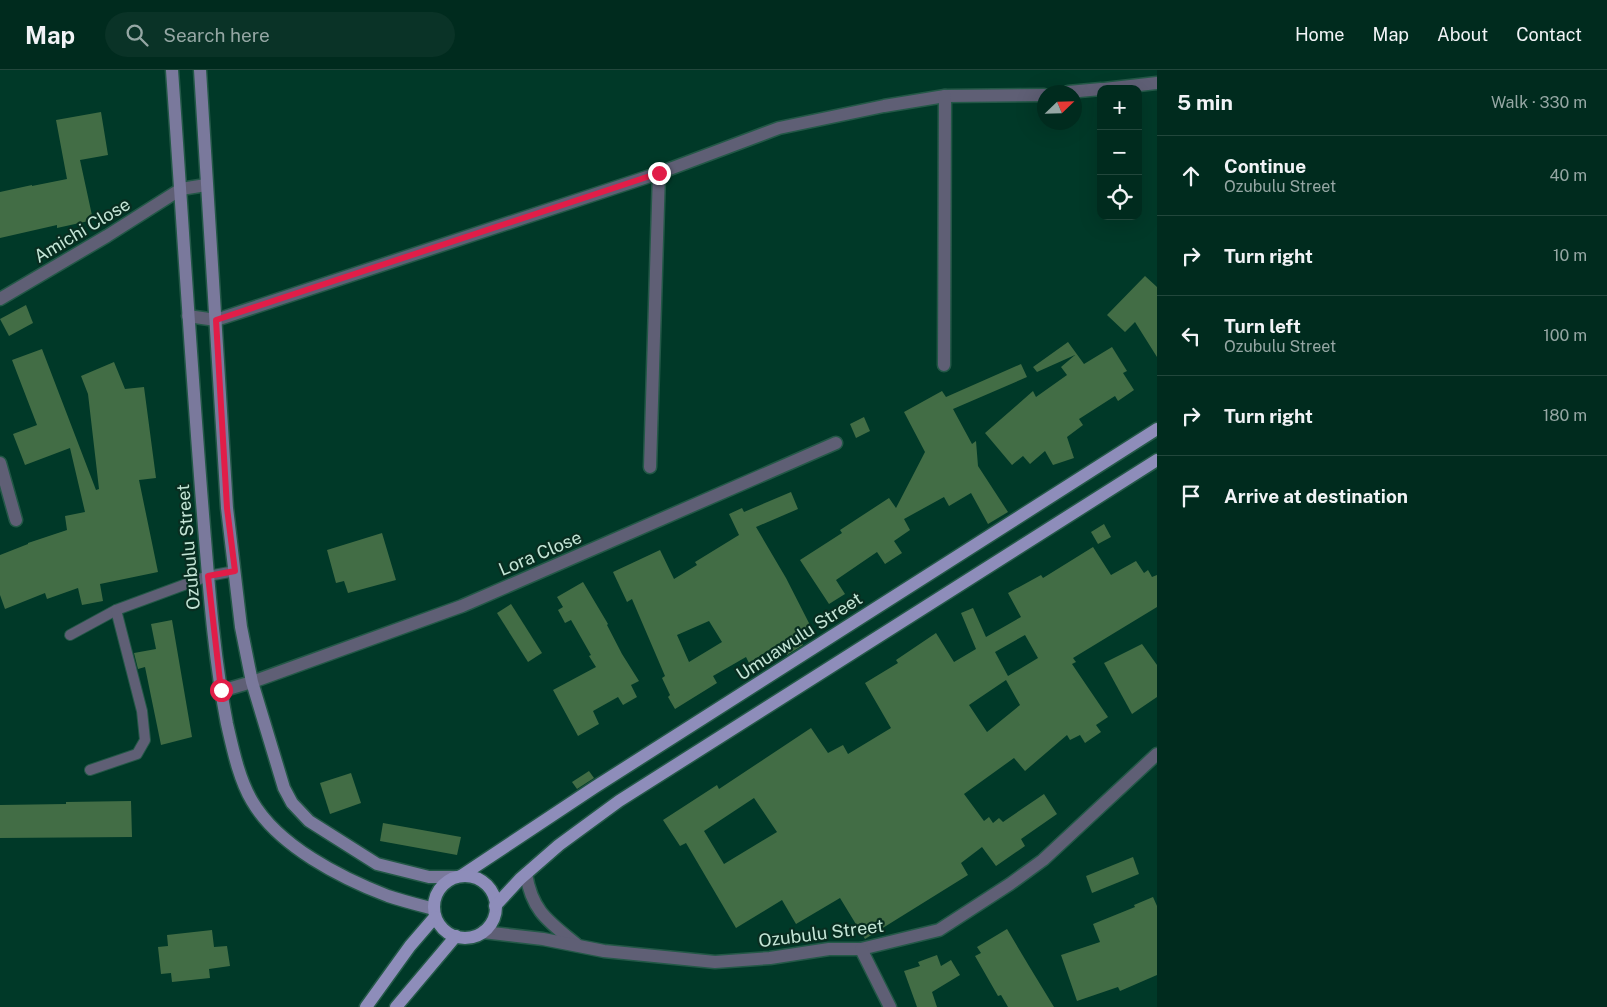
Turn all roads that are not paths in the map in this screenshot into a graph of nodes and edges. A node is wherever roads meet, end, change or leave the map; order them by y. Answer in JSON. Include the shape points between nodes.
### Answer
{"nodes":[{"id":1,"x":172,"y":70,"type":"edge"},
{"id":2,"x":200,"y":70,"type":"edge"},
{"id":3,"x":1157,"y":83,"type":"edge"},
{"id":4,"x":1139,"y":85,"type":"edge"},
{"id":5,"x":1097,"y":89,"type":"edge"},
{"id":6,"x":1082,"y":91,"type":"edge"},
{"id":7,"x":1037,"y":95,"type":"edge"},
{"id":8,"x":945,"y":96,"type":"junction"},
{"id":9,"x":659,"y":173,"type":"junction"},
{"id":10,"x":206,"y":185,"type":"junction"},
{"id":11,"x":181,"y":190,"type":"junction"},
{"id":12,"x":0,"y":299,"type":"edge"},
{"id":13,"x":188,"y":316,"type":"junction"},
{"id":14,"x":216,"y":320,"type":"junction"},
{"id":15,"x":944,"y":365,"type":"dead end"},
{"id":16,"x":1157,"y":429,"type":"edge"},
{"id":17,"x":836,"y":443,"type":"dead end"},
{"id":18,"x":1157,"y":460,"type":"edge"},
{"id":19,"x":0,"y":463,"type":"edge"},
{"id":20,"x":650,"y":468,"type":"dead end"},
{"id":21,"x":16,"y":520,"type":"dead end"},
{"id":22,"x":235,"y":571,"type":"junction"},
{"id":23,"x":208,"y":576,"type":"junction"},
{"id":24,"x":116,"y":610,"type":"junction"},
{"id":25,"x":70,"y":635,"type":"dead end"},
{"id":26,"x":252,"y":682,"type":"junction"},
{"id":27,"x":221,"y":690,"type":"junction"},
{"id":28,"x":1157,"y":754,"type":"edge"},
{"id":29,"x":90,"y":770,"type":"dead end"},
{"id":30,"x":526,"y":874,"type":"junction"},
{"id":31,"x":459,"y":876,"type":"junction"},
{"id":32,"x":495,"y":906,"type":"junction"},
{"id":33,"x":435,"y":913,"type":"junction"},
{"id":34,"x":483,"y":932,"type":"junction"},
{"id":35,"x":456,"y":936,"type":"junction"},
{"id":36,"x":576,"y":944,"type":"junction"},
{"id":37,"x":861,"y":949,"type":"junction"},
{"id":38,"x":366,"y":1007,"type":"edge"},
{"id":39,"x":396,"y":1007,"type":"edge"},
{"id":40,"x":890,"y":1007,"type":"edge"}],
"edges":[{"from":1,"to":11,"type":"main road","name":"Ozubulu Street"},
{"from":2,"to":10,"type":"main road"},
{"from":3,"to":4,"type":"street"},
{"from":5,"to":6,"type":"street"},
{"from":7,"to":8,"type":"street"},
{"from":8,"to":9,"type":"street","via":[[779,128]]},
{"from":8,"to":15,"type":"street"},
{"from":9,"to":14,"type":"street"},
{"from":9,"to":20,"type":"street"},
{"from":10,"to":11,"type":"street"},
{"from":10,"to":14,"type":"main road"},
{"from":11,"to":12,"type":"street","name":"Amichi Close"},
{"from":11,"to":13,"type":"main road","name":"Ozubulu Street"},
{"from":13,"to":14,"type":"street"},
{"from":13,"to":23,"type":"main road","name":"Ozubulu Street"},
{"from":14,"to":22,"type":"main road","via":[[227,508]]},
{"from":16,"to":31,"type":"main road","name":"Umuawulu Street"},
{"from":17,"to":26,"type":"street","name":"Lora Close","via":[[462,606]]},
{"from":18,"to":30,"type":"main road","via":[[619,801]]},
{"from":19,"to":21,"type":"street"},
{"from":22,"to":23,"type":"lane"},
{"from":22,"to":26,"type":"main road","via":[[241,627]]},
{"from":23,"to":24,"type":"lane"},
{"from":23,"to":27,"type":"main road","name":"Ozubulu Street"},
{"from":24,"to":25,"type":"lane"},
{"from":24,"to":29,"type":"lane","via":[[142,711],[145,740],[138,754]]},
{"from":26,"to":27,"type":"street","name":"Lora Close"},
{"from":26,"to":31,"type":"main road","via":[[284,788],[309,822],[377,864],[429,877]]},
{"from":27,"to":33,"type":"main road","name":"Ozubulu Street","via":[[239,769],[252,801],[274,830],[343,876]]},
{"from":28,"to":37,"type":"street","name":"Ozubulu Street","via":[[1043,860],[1010,884],[939,930]]},
{"from":30,"to":32,"type":"main road"},
{"from":30,"to":36,"type":"street","name":"Ozubulu Street","via":[[536,906],[546,919]]},
{"from":31,"to":32,"type":"main road","via":[[485,883]]},
{"from":31,"to":33,"type":"main road","via":[[449,880],[437,892]]},
{"from":32,"to":34,"type":"main road","via":[[492,920]]},
{"from":33,"to":35,"type":"main road","via":[[441,927]]},
{"from":33,"to":38,"type":"main road"},
{"from":34,"to":35,"type":"main road","via":[[465,938]]},
{"from":34,"to":36,"type":"street","name":"Ozubulu Street"},
{"from":35,"to":39,"type":"main road"},
{"from":36,"to":37,"type":"street","name":"Ozubulu Street","via":[[604,951],[715,962],[829,949]]},
{"from":37,"to":40,"type":"street"}]}
